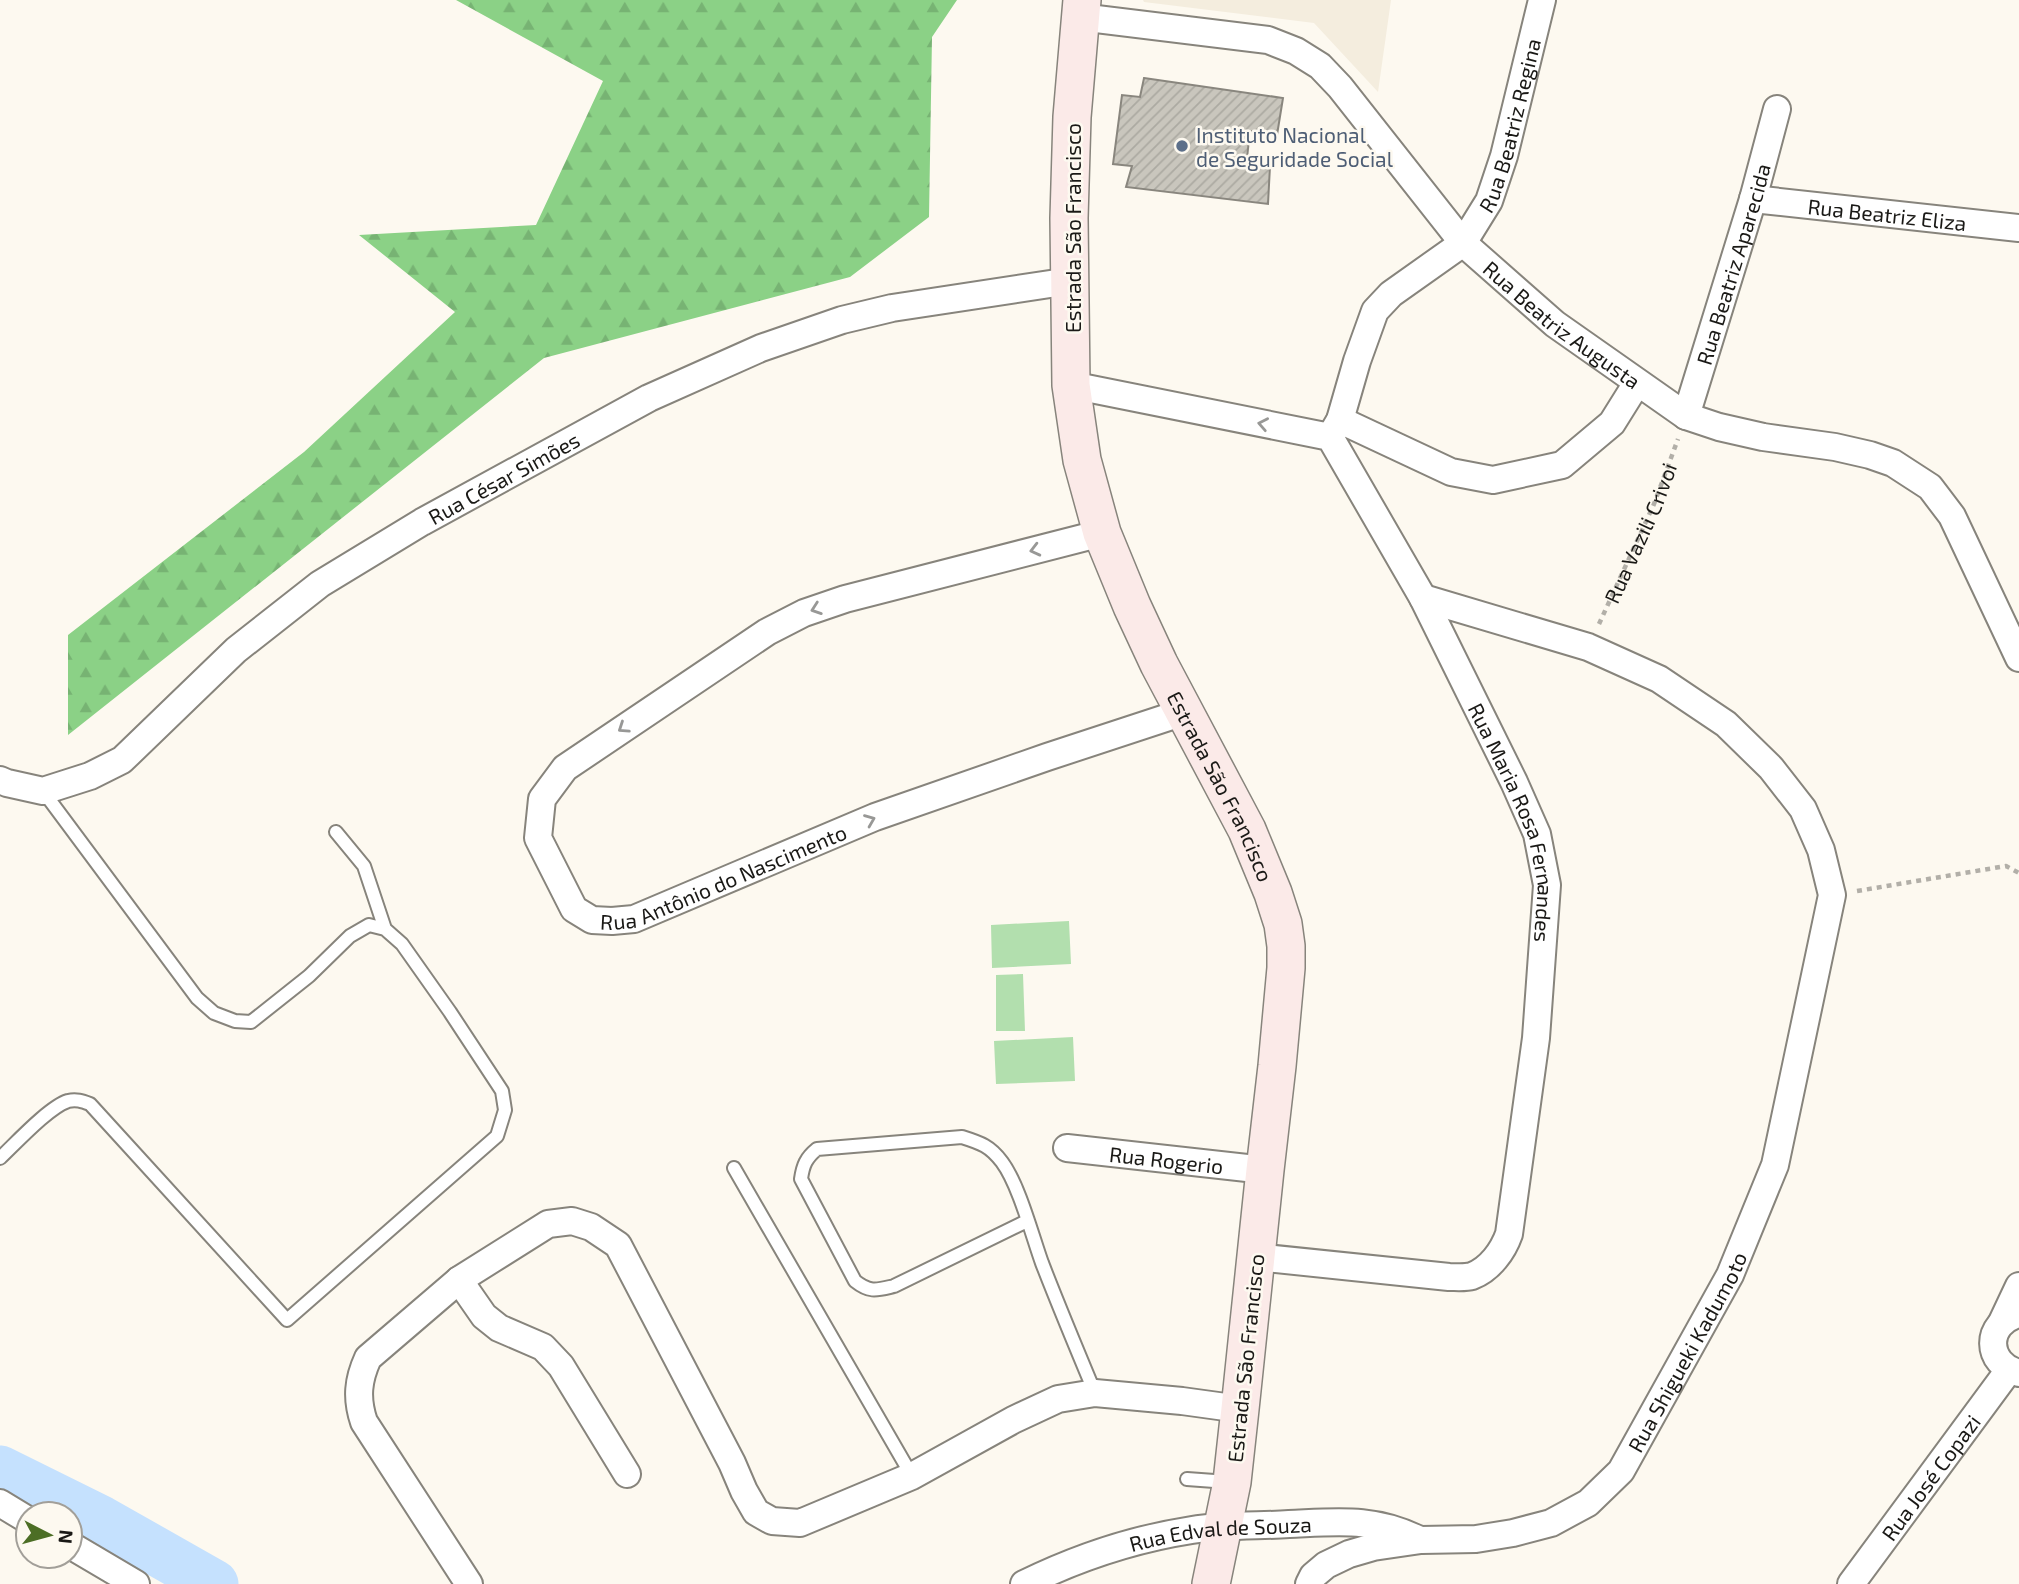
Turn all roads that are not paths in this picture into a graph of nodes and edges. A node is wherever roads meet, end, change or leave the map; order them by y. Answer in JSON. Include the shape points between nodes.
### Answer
{"nodes":[{"id":1,"x":1542,"y":0,"type":"edge"},
{"id":2,"x":1081,"y":9,"type":"edge"},
{"id":3,"x":1777,"y":109,"type":"dead end"},
{"id":4,"x":1753,"y":199,"type":"junction"},
{"id":5,"x":2019,"y":228,"type":"edge"},
{"id":6,"x":1463,"y":243,"type":"junction"},
{"id":7,"x":1070,"y":281,"type":"junction"},
{"id":8,"x":1637,"y":383,"type":"junction"},
{"id":9,"x":1071,"y":385,"type":"junction"},
{"id":10,"x":1686,"y":416,"type":"junction"},
{"id":11,"x":1335,"y":428,"type":"junction"},
{"id":12,"x":1102,"y":533,"type":"junction"},
{"id":13,"x":1423,"y":598,"type":"junction"},
{"id":14,"x":2019,"y":658,"type":"edge"},
{"id":15,"x":1184,"y":712,"type":"junction"},
{"id":16,"x":0,"y":780,"type":"edge"},
{"id":17,"x":43,"y":791,"type":"junction"},
{"id":18,"x":336,"y":832,"type":"dead end"},
{"id":19,"x":385,"y":929,"type":"junction"},
{"id":20,"x":1067,"y":1148,"type":"dead end"},
{"id":21,"x":0,"y":1158,"type":"edge"},
{"id":22,"x":734,"y":1168,"type":"dead end"},
{"id":23,"x":1265,"y":1170,"type":"junction"},
{"id":24,"x":1027,"y":1221,"type":"junction"},
{"id":25,"x":1256,"y":1257,"type":"junction"},
{"id":26,"x":459,"y":1280,"type":"junction"},
{"id":27,"x":2019,"y":1286,"type":"edge"},
{"id":28,"x":2011,"y":1318,"type":"edge"},
{"id":29,"x":2014,"y":1371,"type":"edge"},
{"id":30,"x":1095,"y":1393,"type":"junction"},
{"id":31,"x":1240,"y":1409,"type":"junction"},
{"id":32,"x":627,"y":1474,"type":"dead end"},
{"id":33,"x":912,"y":1476,"type":"junction"},
{"id":34,"x":1187,"y":1479,"type":"dead end"},
{"id":35,"x":1232,"y":1482,"type":"junction"},
{"id":36,"x":1224,"y":1527,"type":"junction"},
{"id":37,"x":1421,"y":1540,"type":"junction"},
{"id":38,"x":84,"y":1553,"type":"edge"},
{"id":39,"x":136,"y":1584,"type":"edge"},
{"id":40,"x":469,"y":1584,"type":"edge"},
{"id":41,"x":1024,"y":1584,"type":"edge"},
{"id":42,"x":1211,"y":1584,"type":"edge"},
{"id":43,"x":1309,"y":1584,"type":"edge"},
{"id":44,"x":1851,"y":1584,"type":"edge"}],
"edges":[{"from":1,"to":6,"type":"street","name":"Rua Beatriz Regina","via":[[1504,156],[1489,201]]},
{"from":2,"to":6,"type":"street","name":"Rua Beatriz Augusta","via":[[1268,40],[1320,65]]},
{"from":2,"to":7,"type":"main road","name":"Estrada São Francisco","via":[[1072,117]]},
{"from":3,"to":4,"type":"street","name":"Rua Beatriz Aparecida"},
{"from":4,"to":5,"type":"street","name":"Rua Beatriz Eliza"},
{"from":4,"to":10,"type":"street","name":"Rua Beatriz Aparecida"},
{"from":6,"to":8,"type":"street","name":"Rua Beatriz Augusta","via":[[1555,324]]},
{"from":6,"to":11,"type":"street","via":[[1391,294],[1375,311]]},
{"from":7,"to":9,"type":"main road","name":"Estrada São Francisco"},
{"from":7,"to":17,"type":"street","name":"Rua César Simões","via":[[842,320],[761,348],[649,398],[422,522],[320,584],[236,650],[122,760]]},
{"from":8,"to":10,"type":"street","name":"Rua Beatriz Augusta"},
{"from":8,"to":11,"type":"street","via":[[1612,423],[1562,465],[1493,480],[1451,472]]},
{"from":11,"to":9,"type":"street","one_way":true},
{"from":9,"to":12,"type":"main road","name":"Estrada São Francisco","via":[[1082,460]]},
{"from":10,"to":14,"type":"street","name":"Rua Beatriz Augusta","via":[[1763,437],[1870,455],[1893,463],[1930,487],[1952,516]]},
{"from":11,"to":13,"type":"street","name":"Rua Maria Rosa Fernandes"},
{"from":12,"to":15,"type":"main road","name":"Estrada São Francisco"},
{"from":12,"to":15,"type":"street","name":"Rua Antônio do Nascimento","one_way":true,"via":[[845,599],[767,632],[565,768],[542,799],[538,838],[574,909],[592,920],[634,919],[875,817]]},
{"from":13,"to":25,"type":"street","name":"Rua Maria Rosa Fernandes","via":[[1537,834],[1548,885],[1536,1038],[1509,1234],[1489,1266],[1472,1276],[1430,1276]]},
{"from":13,"to":37,"type":"street","name":"Rua Shigueki Kadumoto","via":[[1588,647],[1659,679],[1726,724],[1771,768],[1803,809],[1821,850],[1832,895],[1774,1165],[1730,1275],[1621,1471],[1588,1503],[1551,1523],[1476,1538]]},
{"from":15,"to":23,"type":"main road","name":"Estrada São Francisco","via":[[1247,830],[1283,924],[1286,968]]},
{"from":16,"to":17,"type":"street"},
{"from":17,"to":19,"type":"lane","via":[[197,998],[214,1013],[251,1021],[309,976],[350,936],[369,925]]},
{"from":18,"to":19,"type":"lane","via":[[364,866]]},
{"from":19,"to":21,"type":"lane","via":[[402,944],[457,1023],[502,1091],[505,1110],[497,1136],[288,1320],[90,1104],[79,1100],[55,1107]]},
{"from":20,"to":23,"type":"street","name":"Rua Rogerio"},
{"from":22,"to":33,"type":"lane"},
{"from":23,"to":25,"type":"main road","name":"Estrada São Francisco"},
{"from":24,"to":24,"type":"lane","via":[[1003,1163],[985,1144],[962,1137],[817,1149],[803,1166],[801,1179],[855,1281],[864,1289],[894,1286]]},
{"from":24,"to":30,"type":"lane"},
{"from":25,"to":31,"type":"main road","name":"Estrada São Francisco"},
{"from":26,"to":32,"type":"street","via":[[484,1316],[499,1328],[543,1347],[561,1366]]},
{"from":26,"to":33,"type":"street","via":[[548,1224],[572,1221],[591,1227],[618,1245],[756,1512],[772,1521],[800,1523]]},
{"from":26,"to":40,"type":"street","via":[[368,1358],[358,1390],[364,1422]]},
{"from":27,"to":28,"type":"street"},
{"from":28,"to":29,"type":"street","via":[[1996,1329],[1993,1348],[2002,1365]]},
{"from":29,"to":44,"type":"street","name":"Rua José Copazi"},
{"from":30,"to":31,"type":"street"},
{"from":30,"to":33,"type":"street","via":[[1058,1399]]},
{"from":31,"to":35,"type":"main road","name":"Estrada São Francisco"},
{"from":34,"to":35,"type":"lane"},
{"from":35,"to":36,"type":"main road","name":"Estrada São Francisco"},
{"from":36,"to":37,"type":"street","name":"Rua Edval de Souza","via":[[1353,1521],[1380,1524]]},
{"from":36,"to":41,"type":"street","name":"Rua Edval de Souza","via":[[1132,1542]]},
{"from":36,"to":42,"type":"main road","name":"Estrada São Francisco"},
{"from":37,"to":43,"type":"street","name":"Rua Shigueki Kadumoto","via":[[1349,1554],[1320,1570]]},
{"from":38,"to":39,"type":"street"}]}
